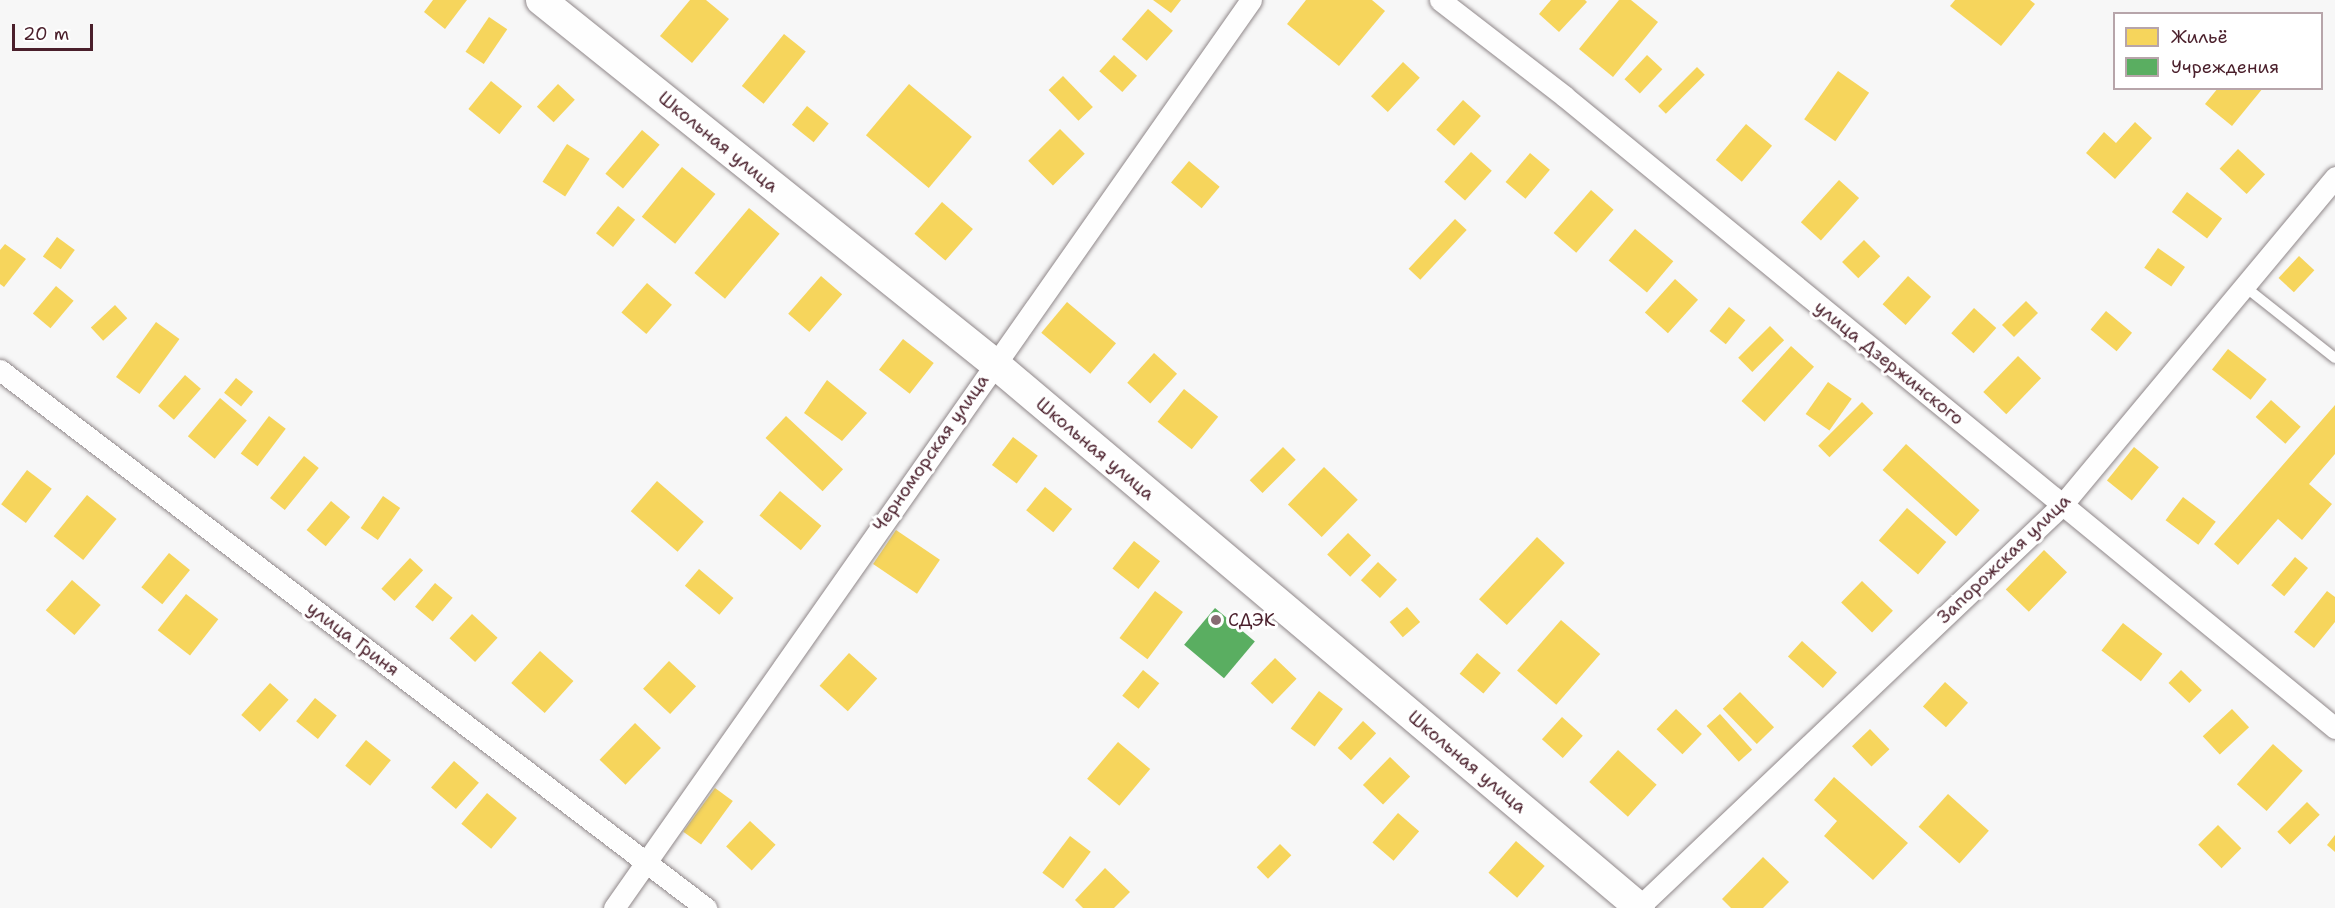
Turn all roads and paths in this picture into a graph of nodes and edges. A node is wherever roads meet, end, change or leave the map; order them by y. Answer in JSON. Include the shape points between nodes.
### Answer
{"nodes":[{"id":1,"x":541,"y":0,"type":"edge"},
{"id":2,"x":1251,"y":0,"type":"edge"},
{"id":3,"x":1440,"y":0,"type":"edge"},
{"id":4,"x":2335,"y":177,"type":"edge"},
{"id":5,"x":2244,"y":286,"type":"junction"},
{"id":6,"x":2335,"y":358,"type":"edge"},
{"id":7,"x":994,"y":363,"type":"junction"},
{"id":8,"x":0,"y":370,"type":"edge"},
{"id":9,"x":2062,"y":505,"type":"junction"},
{"id":10,"x":2335,"y":728,"type":"edge"},
{"id":11,"x":647,"y":862,"type":"junction"},
{"id":12,"x":614,"y":908,"type":"edge"},
{"id":13,"x":706,"y":908,"type":"edge"},
{"id":14,"x":1639,"y":908,"type":"edge"}],
"edges":[{"from":1,"to":7,"type":"street","name":"Школьная улица"},
{"from":2,"to":7,"type":"street","name":"Черноморская улица"},
{"from":3,"to":9,"type":"street","name":"улица Дзержинского","via":[[1564,96]]},
{"from":4,"to":5,"type":"street","name":"Запорожская улица"},
{"from":5,"to":6,"type":"lane"},
{"from":5,"to":9,"type":"street","name":"Запорожская улица"},
{"from":7,"to":11,"type":"street","name":"Черноморская улица"},
{"from":7,"to":14,"type":"street","name":"Школьная улица"},
{"from":8,"to":11,"type":"street","name":"улица Гриня"},
{"from":9,"to":10,"type":"street","name":"улица Дзержинского"},
{"from":9,"to":14,"type":"street","name":"Запорожская улица"},
{"from":11,"to":12,"type":"street","name":"Черноморская улица"},
{"from":11,"to":13,"type":"street","name":"улица Гриня"}]}
